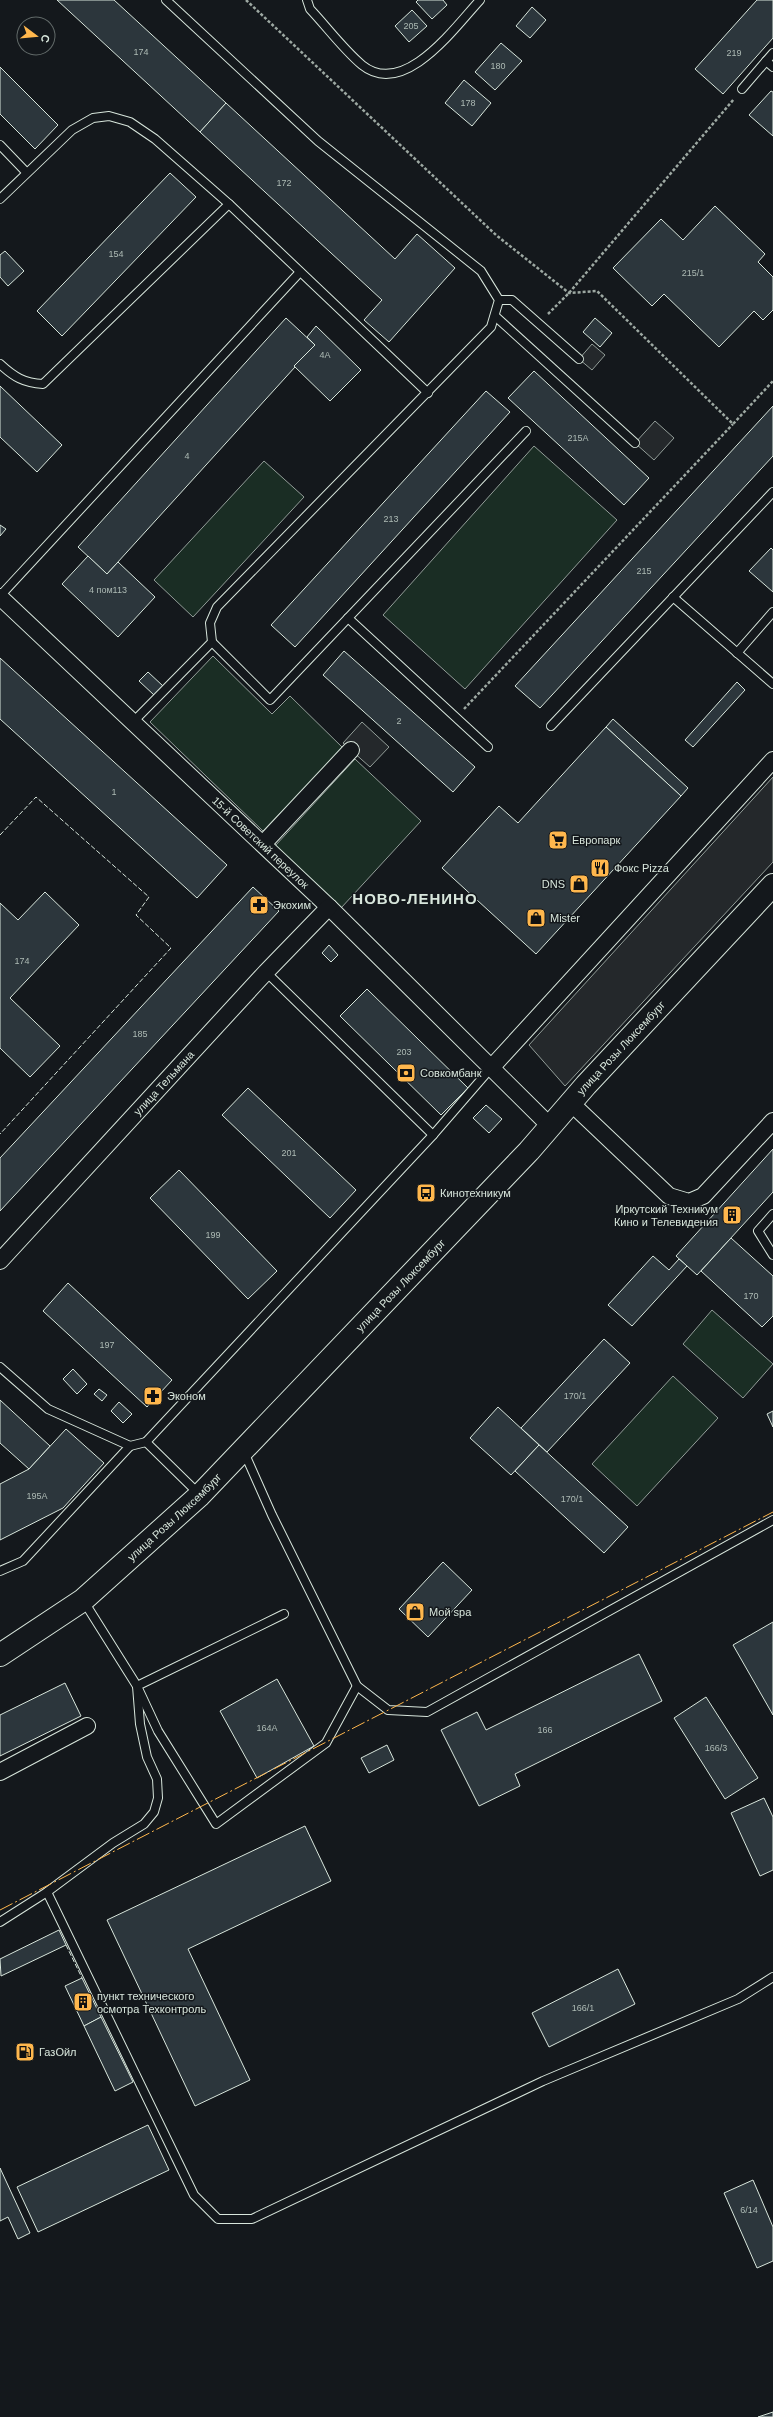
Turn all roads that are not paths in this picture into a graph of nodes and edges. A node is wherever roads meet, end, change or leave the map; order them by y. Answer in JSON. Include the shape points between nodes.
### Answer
{"nodes":[{"id":1,"x":166,"y":0,"type":"edge"},
{"id":2,"x":307,"y":0,"type":"edge"},
{"id":3,"x":480,"y":0,"type":"edge"},
{"id":4,"x":773,"y":54,"type":"edge"},
{"id":5,"x":766,"y":61,"type":"junction"},
{"id":6,"x":773,"y":67,"type":"edge"},
{"id":7,"x":742,"y":89,"type":"road end"},
{"id":8,"x":0,"y":145,"type":"edge"},
{"id":9,"x":26,"y":172,"type":"junction"},
{"id":10,"x":0,"y":199,"type":"edge"},
{"id":11,"x":229,"y":204,"type":"junction"},
{"id":12,"x":300,"y":272,"type":"junction"},
{"id":13,"x":499,"y":300,"type":"junction"},
{"id":14,"x":495,"y":316,"type":"junction"},
{"id":15,"x":579,"y":360,"type":"dead end"},
{"id":16,"x":0,"y":364,"type":"edge"},
{"id":17,"x":428,"y":393,"type":"junction"},
{"id":18,"x":526,"y":431,"type":"dead end"},
{"id":19,"x":635,"y":443,"type":"dead end"},
{"id":20,"x":773,"y":492,"type":"edge"},
{"id":21,"x":0,"y":596,"type":"edge"},
{"id":22,"x":673,"y":597,"type":"junction"},
{"id":23,"x":773,"y":612,"type":"edge"},
{"id":24,"x":348,"y":618,"type":"junction"},
{"id":25,"x":212,"y":642,"type":"junction"},
{"id":26,"x":737,"y":653,"type":"junction"},
{"id":27,"x":773,"y":684,"type":"edge"},
{"id":28,"x":133,"y":722,"type":"junction"},
{"id":29,"x":552,"y":726,"type":"dead end"},
{"id":30,"x":488,"y":747,"type":"dead end"},
{"id":31,"x":351,"y":750,"type":"dead end"},
{"id":32,"x":773,"y":760,"type":"edge"},
{"id":33,"x":262,"y":844,"type":"junction"},
{"id":34,"x":773,"y":885,"type":"edge"},
{"id":35,"x":329,"y":907,"type":"junction"},
{"id":36,"x":266,"y":972,"type":"junction"},
{"id":37,"x":491,"y":1068,"type":"junction"},
{"id":38,"x":572,"y":1104,"type":"junction"},
{"id":39,"x":773,"y":1121,"type":"edge"},
{"id":40,"x":550,"y":1127,"type":"junction"},
{"id":41,"x":433,"y":1135,"type":"junction"},
{"id":42,"x":773,"y":1214,"type":"edge"},
{"id":43,"x":773,"y":1255,"type":"edge"},
{"id":44,"x":0,"y":1261,"type":"edge"},
{"id":45,"x":0,"y":1367,"type":"edge"},
{"id":46,"x":146,"y":1442,"type":"junction"},
{"id":47,"x":130,"y":1446,"type":"junction"},
{"id":48,"x":243,"y":1451,"type":"junction"},
{"id":49,"x":200,"y":1495,"type":"junction"},
{"id":50,"x":773,"y":1520,"type":"edge"},
{"id":51,"x":0,"y":1571,"type":"edge"},
{"id":52,"x":83,"y":1600,"type":"junction"},
{"id":53,"x":284,"y":1614,"type":"dead end"},
{"id":54,"x":0,"y":1654,"type":"edge"},
{"id":55,"x":137,"y":1686,"type":"junction"},
{"id":56,"x":357,"y":1686,"type":"junction"},
{"id":57,"x":87,"y":1726,"type":"dead end"},
{"id":58,"x":0,"y":1772,"type":"edge"},
{"id":59,"x":47,"y":1892,"type":"junction"},
{"id":60,"x":0,"y":1922,"type":"edge"},
{"id":61,"x":773,"y":1977,"type":"edge"}],
"edges":[{"from":1,"to":13,"type":"lane","via":[[318,141],[481,271]]},
{"from":2,"to":3,"type":"lane","via":[[310,8],[363,65],[385,75],[408,69],[431,53]]},
{"from":4,"to":5,"type":"lane"},
{"from":5,"to":6,"type":"lane"},
{"from":5,"to":7,"type":"lane"},
{"from":8,"to":9,"type":"lane"},
{"from":9,"to":10,"type":"lane"},
{"from":9,"to":11,"type":"lane","via":[[72,130],[93,118],[109,116],[130,122],[155,139]]},
{"from":11,"to":12,"type":"lane"},
{"from":11,"to":16,"type":"lane","via":[[44,384],[30,384],[16,378]]},
{"from":12,"to":17,"type":"lane"},
{"from":12,"to":21,"type":"lane"},
{"from":13,"to":14,"type":"lane"},
{"from":13,"to":15,"type":"lane","via":[[512,300]]},
{"from":14,"to":17,"type":"lane","via":[[491,327]]},
{"from":14,"to":19,"type":"lane"},
{"from":17,"to":25,"type":"lane","via":[[217,607],[210,624]]},
{"from":18,"to":24,"type":"lane"},
{"from":20,"to":22,"type":"lane"},
{"from":21,"to":28,"type":"street","name":"15-й Советский переулок"},
{"from":22,"to":26,"type":"lane"},
{"from":22,"to":29,"type":"lane"},
{"from":23,"to":26,"type":"lane"},
{"from":24,"to":25,"type":"lane","via":[[270,700]]},
{"from":24,"to":30,"type":"lane"},
{"from":25,"to":28,"type":"lane"},
{"from":26,"to":27,"type":"lane"},
{"from":28,"to":33,"type":"street","name":"15-й Советский переулок"},
{"from":31,"to":33,"type":"street"},
{"from":32,"to":37,"type":"street"},
{"from":33,"to":35,"type":"street","name":"15-й Советский переулок"},
{"from":34,"to":38,"type":"main road","name":"улица Розы Люксембург","via":[[586,1085]]},
{"from":35,"to":36,"type":"street","name":"улица Тельмана"},
{"from":35,"to":37,"type":"street","name":"15-й Советский переулок"},
{"from":36,"to":41,"type":"lane"},
{"from":36,"to":44,"type":"street","name":"улица Тельмана"},
{"from":37,"to":40,"type":"street","name":"15-й Советский переулок"},
{"from":37,"to":41,"type":"lane"},
{"from":38,"to":39,"type":"street","via":[[669,1196],[689,1202],[702,1196]]},
{"from":38,"to":40,"type":"main road","name":"улица Розы Люксембург"},
{"from":40,"to":48,"type":"main road","name":"улица Розы Люксембург"},
{"from":41,"to":46,"type":"lane"},
{"from":42,"to":43,"type":"lane","via":[[758,1231]]},
{"from":45,"to":47,"type":"lane","via":[[48,1409]]},
{"from":46,"to":47,"type":"lane"},
{"from":46,"to":49,"type":"lane"},
{"from":47,"to":51,"type":"lane","via":[[23,1561]]},
{"from":48,"to":49,"type":"main road","name":"улица Розы Люксембург"},
{"from":48,"to":56,"type":"lane"},
{"from":49,"to":52,"type":"main road","name":"улица Розы Люксембург"},
{"from":50,"to":56,"type":"lane","via":[[427,1712],[388,1710]]},
{"from":52,"to":54,"type":"main road","name":"улица Розы Люксембург"},
{"from":52,"to":55,"type":"lane"},
{"from":53,"to":55,"type":"lane"},
{"from":55,"to":56,"type":"lane","via":[[158,1731],[216,1824],[326,1743]]},
{"from":55,"to":59,"type":"lane","via":[[140,1724],[147,1756],[157,1780],[158,1798],[154,1812],[144,1824],[113,1843]]},
{"from":57,"to":58,"type":"street"},
{"from":59,"to":60,"type":"lane"},
{"from":59,"to":61,"type":"lane","via":[[194,2195],[218,2219],[252,2219],[543,2081],[738,1999]]}]}
